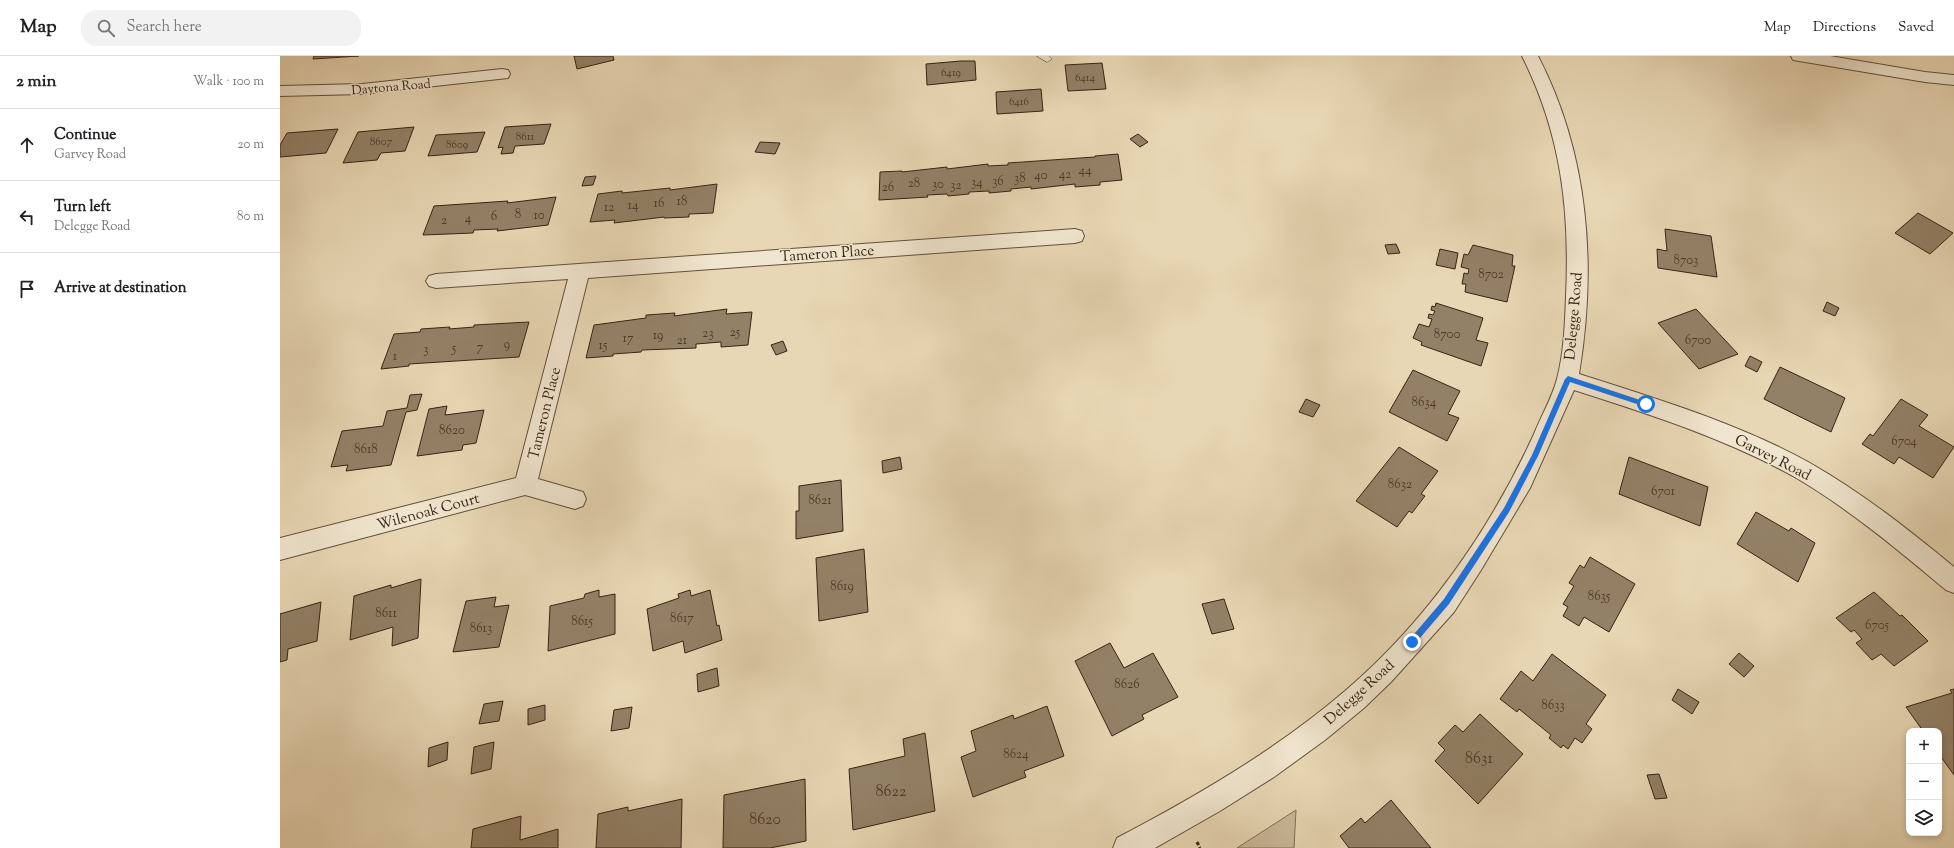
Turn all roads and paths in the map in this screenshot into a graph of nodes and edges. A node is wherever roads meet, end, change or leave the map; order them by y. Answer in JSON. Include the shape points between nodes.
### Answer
{"nodes":[{"id":1,"x":1530,"y":56,"type":"edge"},
{"id":2,"x":1799,"y":56,"type":"edge"},
{"id":3,"x":502,"y":74,"type":"dead end"},
{"id":4,"x":1954,"y":80,"type":"edge"},
{"id":5,"x":280,"y":92,"type":"edge"},
{"id":6,"x":1075,"y":236,"type":"dead end"},
{"id":7,"x":580,"y":270,"type":"junction"},
{"id":8,"x":436,"y":281,"type":"dead end"},
{"id":9,"x":1568,"y":379,"type":"junction"},
{"id":10,"x":525,"y":485,"type":"junction"},
{"id":11,"x":575,"y":499,"type":"dead end"},
{"id":12,"x":280,"y":549,"type":"edge"},
{"id":13,"x":1954,"y":582,"type":"edge"},
{"id":14,"x":1127,"y":848,"type":"edge"}],
"edges":[{"from":1,"to":9,"type":"street","name":"Delegge Road","via":[[1552,103],[1573,180],[1578,244],[1577,289]]},
{"from":2,"to":4,"type":"street"},
{"from":3,"to":5,"type":"street","name":"Daytona Road","via":[[362,89]]},
{"from":6,"to":7,"type":"street","name":"Tameron Place"},
{"from":7,"to":8,"type":"street","name":"Tameron Place"},
{"from":7,"to":10,"type":"street","name":"Tameron Place"},
{"from":9,"to":13,"type":"street","name":"Garvey Road","via":[[1724,432],[1778,457],[1864,509]]},
{"from":9,"to":14,"type":"street","name":"Delegge Road","via":[[1535,456],[1507,510],[1447,602],[1412,642],[1342,710],[1290,750],[1216,798]]},
{"from":10,"to":11,"type":"street"},
{"from":10,"to":12,"type":"street","name":"Wilenoak Court"}]}
